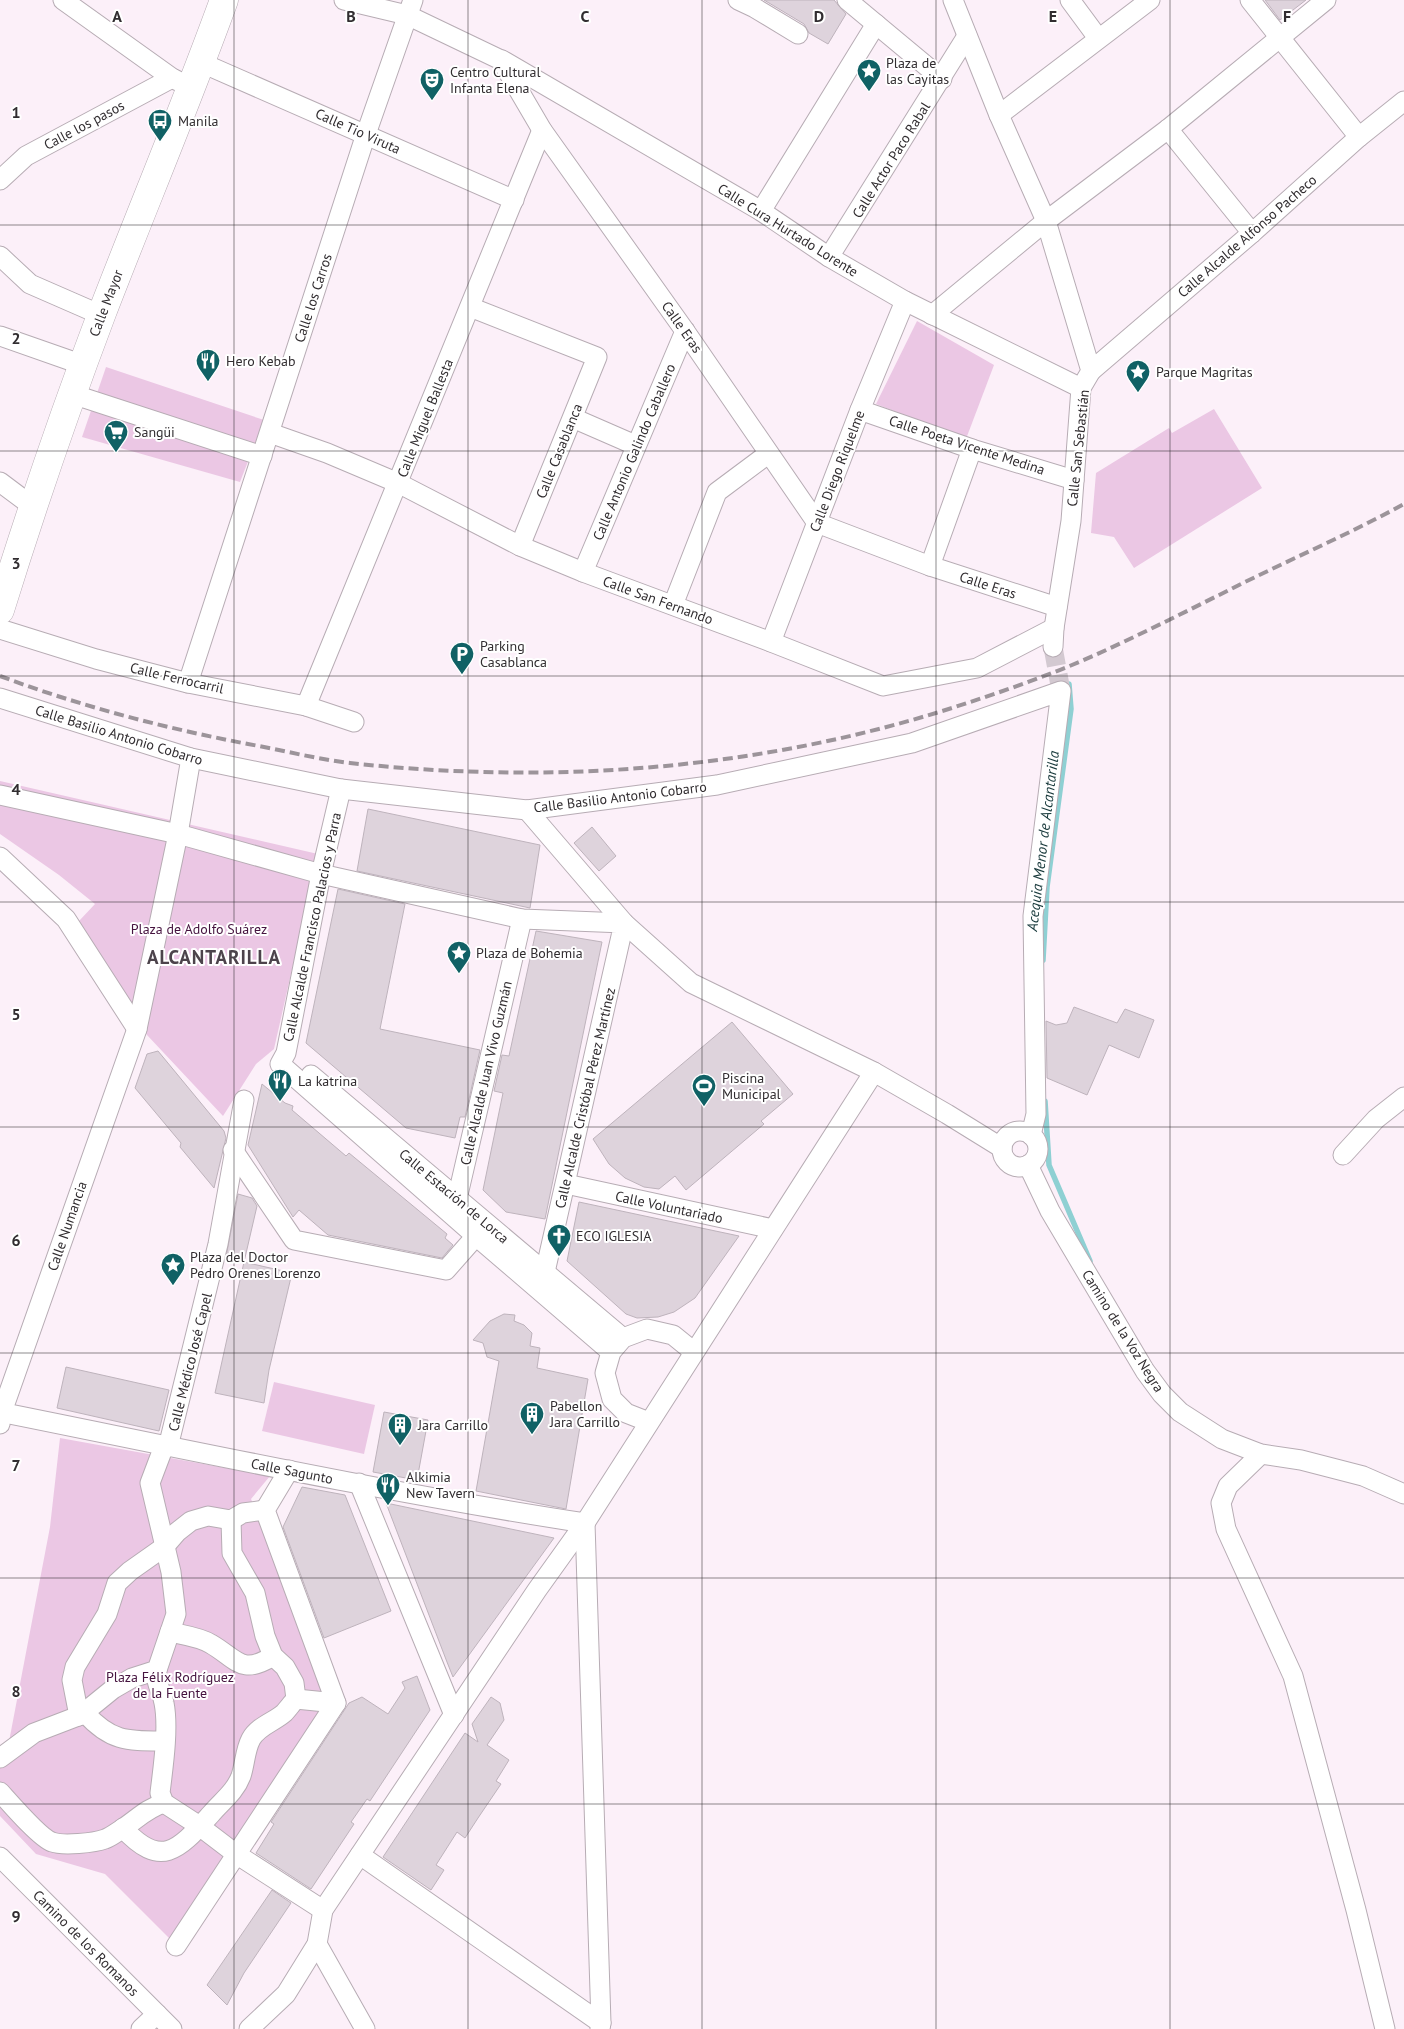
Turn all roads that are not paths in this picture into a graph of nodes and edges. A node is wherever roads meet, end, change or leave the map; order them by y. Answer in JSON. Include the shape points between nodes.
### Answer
{"nodes":[{"id":1,"x":63,"y":0,"type":"edge"},
{"id":2,"x":224,"y":0,"type":"edge"},
{"id":3,"x":344,"y":0,"type":"edge"},
{"id":4,"x":738,"y":0,"type":"edge"},
{"id":5,"x":847,"y":0,"type":"edge"},
{"id":6,"x":953,"y":0,"type":"edge"},
{"id":7,"x":1070,"y":0,"type":"edge"},
{"id":8,"x":1150,"y":0,"type":"edge"},
{"id":9,"x":1250,"y":0,"type":"edge"},
{"id":10,"x":1326,"y":0,"type":"edge"},
{"id":11,"x":410,"y":8,"type":"edge"},
{"id":12,"x":876,"y":24,"type":"junction"},
{"id":13,"x":798,"y":34,"type":"dead end"},
{"id":14,"x":967,"y":36,"type":"junction"},
{"id":15,"x":1281,"y":37,"type":"junction"},
{"id":16,"x":1098,"y":38,"type":"junction"},
{"id":17,"x":501,"y":60,"type":"junction"},
{"id":18,"x":202,"y":63,"type":"junction"},
{"id":19,"x":942,"y":79,"type":"junction"},
{"id":20,"x":181,"y":83,"type":"junction"},
{"id":21,"x":1404,"y":101,"type":"edge"},
{"id":22,"x":999,"y":115,"type":"junction"},
{"id":23,"x":1168,"y":129,"type":"junction"},
{"id":24,"x":542,"y":130,"type":"junction"},
{"id":25,"x":366,"y":134,"type":"junction"},
{"id":26,"x":1359,"y":137,"type":"junction"},
{"id":27,"x":0,"y":180,"type":"edge"},
{"id":28,"x":514,"y":200,"type":"junction"},
{"id":29,"x":761,"y":211,"type":"junction"},
{"id":30,"x":1046,"y":221,"type":"junction"},
{"id":31,"x":1252,"y":233,"type":"junction"},
{"id":32,"x":0,"y":256,"type":"edge"},
{"id":33,"x":830,"y":257,"type":"junction"},
{"id":34,"x":905,"y":301,"type":"junction"},
{"id":35,"x":470,"y":307,"type":"junction"},
{"id":36,"x":101,"y":315,"type":"junction"},
{"id":37,"x":932,"y":315,"type":"junction"},
{"id":38,"x":685,"y":331,"type":"junction"},
{"id":39,"x":0,"y":336,"type":"edge"},
{"id":40,"x":83,"y":365,"type":"junction"},
{"id":41,"x":1091,"y":371,"type":"junction"},
{"id":42,"x":1081,"y":388,"type":"junction"},
{"id":43,"x":72,"y":394,"type":"junction"},
{"id":44,"x":860,"y":410,"type":"junction"},
{"id":45,"x":573,"y":418,"type":"junction"},
{"id":46,"x":270,"y":433,"type":"junction"},
{"id":47,"x":635,"y":444,"type":"junction"},
{"id":48,"x":972,"y":449,"type":"junction"},
{"id":49,"x":768,"y":454,"type":"junction"},
{"id":50,"x":262,"y":456,"type":"junction"},
{"id":51,"x":1074,"y":480,"type":"junction"},
{"id":52,"x":0,"y":482,"type":"edge"},
{"id":53,"x":398,"y":483,"type":"junction"},
{"id":54,"x":32,"y":506,"type":"junction"},
{"id":55,"x":818,"y":524,"type":"junction"},
{"id":56,"x":520,"y":546,"type":"junction"},
{"id":57,"x":930,"y":566,"type":"junction"},
{"id":58,"x":583,"y":572,"type":"junction"},
{"id":59,"x":673,"y":605,"type":"junction"},
{"id":60,"x":1057,"y":607,"type":"junction"},
{"id":61,"x":0,"y":610,"type":"edge"},
{"id":62,"x":1054,"y":628,"type":"junction"},
{"id":63,"x":0,"y":629,"type":"edge"},
{"id":64,"x":771,"y":642,"type":"junction"},
{"id":65,"x":1053,"y":647,"type":"tunnel mouth"},
{"id":66,"x":188,"y":683,"type":"junction"},
{"id":67,"x":0,"y":698,"type":"edge"},
{"id":68,"x":306,"y":706,"type":"junction"},
{"id":69,"x":354,"y":722,"type":"dead end"},
{"id":70,"x":191,"y":758,"type":"junction"},
{"id":71,"x":341,"y":789,"type":"junction"},
{"id":72,"x":0,"y":796,"type":"edge"},
{"id":73,"x":527,"y":810,"type":"junction"},
{"id":74,"x":178,"y":834,"type":"junction"},
{"id":75,"x":0,"y":857,"type":"edge"},
{"id":76,"x":321,"y":874,"type":"junction"},
{"id":77,"x":522,"y":918,"type":"junction"},
{"id":78,"x":624,"y":923,"type":"junction"},
{"id":79,"x":136,"y":1029,"type":"junction"},
{"id":80,"x":283,"y":1059,"type":"junction"},
{"id":81,"x":874,"y":1072,"type":"junction"},
{"id":82,"x":1404,"y":1097,"type":"edge"},
{"id":83,"x":244,"y":1100,"type":"dead end"},
{"id":84,"x":1031,"y":1135,"type":"junction"},
{"id":85,"x":1002,"y":1148,"type":"junction"},
{"id":86,"x":234,"y":1150,"type":"junction"},
{"id":87,"x":1343,"y":1155,"type":"dead end"},
{"id":88,"x":1028,"y":1165,"type":"junction"},
{"id":89,"x":566,"y":1184,"type":"junction"},
{"id":90,"x":457,"y":1198,"type":"junction"},
{"id":91,"x":773,"y":1229,"type":"junction"},
{"id":92,"x":476,"y":1236,"type":"junction"},
{"id":93,"x":544,"y":1272,"type":"junction"},
{"id":94,"x":617,"y":1345,"type":"junction"},
{"id":95,"x":694,"y":1352,"type":"junction"},
{"id":96,"x":1,"y":1416,"type":"edge"},
{"id":97,"x":649,"y":1422,"type":"junction"},
{"id":98,"x":166,"y":1447,"type":"junction"},
{"id":99,"x":1261,"y":1454,"type":"junction"},
{"id":100,"x":289,"y":1470,"type":"junction"},
{"id":101,"x":359,"y":1483,"type":"junction"},
{"id":102,"x":1404,"y":1494,"type":"edge"},
{"id":103,"x":265,"y":1510,"type":"junction"},
{"id":104,"x":231,"y":1520,"type":"junction"},
{"id":105,"x":584,"y":1523,"type":"junction"},
{"id":106,"x":164,"y":1548,"type":"junction"},
{"id":107,"x":170,"y":1632,"type":"junction"},
{"id":108,"x":273,"y":1656,"type":"junction"},
{"id":109,"x":157,"y":1670,"type":"junction"},
{"id":110,"x":296,"y":1699,"type":"junction"},
{"id":111,"x":336,"y":1703,"type":"junction"},
{"id":112,"x":82,"y":1714,"type":"junction"},
{"id":113,"x":454,"y":1714,"type":"junction"},
{"id":114,"x":164,"y":1741,"type":"junction"},
{"id":115,"x":0,"y":1758,"type":"edge"},
{"id":116,"x":0,"y":1792,"type":"edge"},
{"id":117,"x":164,"y":1803,"type":"junction"},
{"id":118,"x":199,"y":1826,"type":"junction"},
{"id":119,"x":123,"y":1828,"type":"junction"},
{"id":120,"x":236,"y":1854,"type":"junction"},
{"id":121,"x":360,"y":1855,"type":"junction"},
{"id":122,"x":0,"y":1857,"type":"edge"},
{"id":123,"x":323,"y":1910,"type":"junction"},
{"id":124,"x":317,"y":1944,"type":"junction"},
{"id":125,"x":176,"y":1946,"type":"dead end"},
{"id":126,"x":157,"y":2014,"type":"junction"},
{"id":127,"x":600,"y":2026,"type":"edge"},
{"id":128,"x":141,"y":2029,"type":"edge"},
{"id":129,"x":172,"y":2029,"type":"edge"},
{"id":130,"x":249,"y":2029,"type":"edge"},
{"id":131,"x":366,"y":2029,"type":"edge"},
{"id":132,"x":1384,"y":2029,"type":"edge"}],
"edges":[{"from":1,"to":20,"type":"street"},
{"from":2,"to":18,"type":"main road","name":"Calle Mayor"},
{"from":3,"to":11,"type":"street"},
{"from":4,"to":13,"type":"street"},
{"from":5,"to":12,"type":"street"},
{"from":6,"to":14,"type":"street","name":"Calle San Sebastián"},
{"from":7,"to":16,"type":"street"},
{"from":8,"to":16,"type":"street"},
{"from":9,"to":15,"type":"street"},
{"from":10,"to":15,"type":"street"},
{"from":11,"to":17,"type":"street"},
{"from":11,"to":25,"type":"street","name":"Calle los Carros"},
{"from":12,"to":19,"type":"street"},
{"from":12,"to":29,"type":"street"},
{"from":14,"to":19,"type":"street","name":"Calle Actor Paco Rabal"},
{"from":14,"to":22,"type":"street","name":"Calle San Sebastián"},
{"from":15,"to":23,"type":"street"},
{"from":15,"to":26,"type":"street"},
{"from":16,"to":22,"type":"street"},
{"from":17,"to":24,"type":"street","name":"Calle Eras"},
{"from":17,"to":29,"type":"street","name":"Calle Cura Hurtado Lorente"},
{"from":18,"to":20,"type":"main road","name":"Calle Mayor"},
{"from":18,"to":25,"type":"street","name":"Calle Tio Viruta"},
{"from":19,"to":33,"type":"street","name":"Calle Actor Paco Rabal"},
{"from":20,"to":27,"type":"street","name":"Calle los pasos","via":[[26,156]]},
{"from":20,"to":36,"type":"main road","name":"Calle Mayor"},
{"from":21,"to":26,"type":"street","name":"Calle Alcalde Alfonso Pacheco"},
{"from":22,"to":30,"type":"street","name":"Calle San Sebastián"},
{"from":23,"to":30,"type":"street"},
{"from":23,"to":31,"type":"street"},
{"from":24,"to":28,"type":"street","name":"Calle Miguel Ballesta"},
{"from":24,"to":38,"type":"street","name":"Calle Eras"},
{"from":25,"to":28,"type":"street","name":"Calle Tio Viruta"},
{"from":25,"to":46,"type":"street","name":"Calle los Carros"},
{"from":26,"to":31,"type":"street","name":"Calle Alcalde Alfonso Pacheco"},
{"from":28,"to":35,"type":"street","name":"Calle Miguel Ballesta"},
{"from":29,"to":33,"type":"street","name":"Calle Cura Hurtado Lorente"},
{"from":30,"to":37,"type":"street"},
{"from":30,"to":41,"type":"street","name":"Calle San Sebastián"},
{"from":31,"to":41,"type":"street","name":"Calle Alcalde Alfonso Pacheco"},
{"from":32,"to":36,"type":"street","via":[[30,284]]},
{"from":33,"to":34,"type":"street","name":"Calle Cura Hurtado Lorente"},
{"from":34,"to":37,"type":"street","name":"Calle Cura Hurtado Lorente"},
{"from":34,"to":44,"type":"street","name":"Calle Diego Riquelme"},
{"from":35,"to":45,"type":"street","name":"Calle Casablanca","via":[[597,356]]},
{"from":35,"to":53,"type":"street","name":"Calle Miguel Ballesta"},
{"from":36,"to":40,"type":"main road","name":"Calle Mayor"},
{"from":37,"to":42,"type":"street","name":"Calle Cura Hurtado Lorente"},
{"from":38,"to":47,"type":"street","name":"Calle Antonio Galindo Caballero"},
{"from":38,"to":49,"type":"street","name":"Calle Eras"},
{"from":39,"to":40,"type":"street"},
{"from":40,"to":43,"type":"main road","name":"Calle Mayor"},
{"from":41,"to":42,"type":"street","name":"Calle San Sebastián"},
{"from":42,"to":51,"type":"street","name":"Calle San Sebastián"},
{"from":43,"to":50,"type":"street"},
{"from":43,"to":54,"type":"main road","name":"Calle Mayor"},
{"from":44,"to":48,"type":"street","name":"Calle Poeta Vicente Medina"},
{"from":44,"to":55,"type":"street","name":"Calle Diego Riquelme"},
{"from":45,"to":47,"type":"street"},
{"from":45,"to":56,"type":"street","name":"Calle Casablanca"},
{"from":46,"to":50,"type":"street","name":"Calle los Carros"},
{"from":46,"to":53,"type":"street","name":"Calle San Fernando","via":[[327,452]]},
{"from":47,"to":58,"type":"street","name":"Calle Antonio Galindo Caballero"},
{"from":48,"to":51,"type":"street","name":"Calle Poeta Vicente Medina"},
{"from":48,"to":57,"type":"street"},
{"from":49,"to":55,"type":"street","name":"Calle Eras"},
{"from":49,"to":59,"type":"street","via":[[717,492]]},
{"from":50,"to":66,"type":"street","name":"Calle los Carros"},
{"from":51,"to":60,"type":"street","name":"Calle San Sebastián"},
{"from":52,"to":54,"type":"street"},
{"from":53,"to":56,"type":"street","name":"Calle San Fernando"},
{"from":53,"to":68,"type":"street","name":"Calle Miguel Ballesta"},
{"from":54,"to":61,"type":"main road","name":"Calle Mayor"},
{"from":55,"to":57,"type":"street","name":"Calle Eras"},
{"from":55,"to":64,"type":"street","name":"Calle Diego Riquelme"},
{"from":56,"to":58,"type":"street","name":"Calle San Fernando"},
{"from":57,"to":60,"type":"street","name":"Calle Eras"},
{"from":58,"to":59,"type":"street","name":"Calle San Fernando"},
{"from":59,"to":64,"type":"street","name":"Calle San Fernando"},
{"from":60,"to":62,"type":"street","name":"Calle San Sebastián"},
{"from":62,"to":64,"type":"street","name":"Calle San Fernando","via":[[977,668],[883,686]]},
{"from":62,"to":65,"type":"street","name":"Calle San Sebastián"},
{"from":63,"to":66,"type":"street","name":"Calle Ferrocarril"},
{"from":66,"to":68,"type":"street","name":"Calle Ferrocarril"},
{"from":67,"to":70,"type":"street","name":"Calle Basilio Antonio Cobarro"},
{"from":68,"to":69,"type":"street","name":"Calle Ferrocarril"},
{"from":70,"to":71,"type":"street","name":"Calle Basilio Antonio Cobarro"},
{"from":70,"to":74,"type":"street","name":"Calle Numancia"},
{"from":71,"to":73,"type":"street","name":"Calle Basilio Antonio Cobarro"},
{"from":71,"to":76,"type":"street","name":"Calle Alcalde Francisco Palacios y Parra"},
{"from":72,"to":74,"type":"street"},
{"from":73,"to":78,"type":"street"},
{"from":73,"to":84,"type":"street","name":"Calle Basilio Antonio Cobarro","via":[[717,785],[912,743],[1061,691],[1033,916],[1036,1114]]},
{"from":74,"to":76,"type":"street"},
{"from":74,"to":79,"type":"street","name":"Calle Numancia"},
{"from":75,"to":79,"type":"street","via":[[66,919]]},
{"from":76,"to":77,"type":"street"},
{"from":76,"to":80,"type":"street","name":"Calle Alcalde Francisco Palacios y Parra"},
{"from":77,"to":78,"type":"street"},
{"from":77,"to":90,"type":"street","name":"Calle Alcalde Juan Vivo Guzmán"},
{"from":78,"to":81,"type":"street","via":[[691,983]]},
{"from":78,"to":89,"type":"street","name":"Calle Alcalde Cristóbal Pérez Martínez"},
{"from":79,"to":96,"type":"street","name":"Calle Numancia"},
{"from":80,"to":90,"type":"street","name":"Calle Estación de Lorca"},
{"from":80,"to":92,"type":"street","name":"Calle Estación de Lorca"},
{"from":81,"to":85,"type":"street"},
{"from":81,"to":91,"type":"street"},
{"from":82,"to":87,"type":"street","via":[[1376,1119]]},
{"from":83,"to":86,"type":"street","name":"Calle Médico José Capel"},
{"from":84,"to":85,"type":"street","via":[[1013,1133]]},
{"from":84,"to":88,"type":"street","via":[[1036,1141],[1037,1155]]},
{"from":85,"to":88,"type":"street","via":[[1010,1164],[1016,1167]]},
{"from":86,"to":92,"type":"street","via":[[294,1240],[446,1270]]},
{"from":86,"to":98,"type":"street","name":"Calle Médico José Capel","via":[[218,1244]]},
{"from":88,"to":99,"type":"street","name":"Camino de la Voz Negra","via":[[1050,1211],[1162,1394],[1204,1429]]},
{"from":89,"to":91,"type":"street","name":"Calle Voluntariado"},
{"from":89,"to":93,"type":"street","name":"Calle Alcalde Cristóbal Pérez Martínez"},
{"from":90,"to":93,"type":"street","name":"Calle Estación de Lorca"},
{"from":91,"to":95,"type":"street"},
{"from":92,"to":94,"type":"street","name":"Calle Estación de Lorca"},
{"from":93,"to":94,"type":"street","name":"Calle Estación de Lorca"},
{"from":94,"to":95,"type":"street","via":[[647,1329],[673,1335]]},
{"from":94,"to":97,"type":"street","via":[[605,1373],[612,1399],[626,1413]]},
{"from":95,"to":97,"type":"street"},
{"from":96,"to":98,"type":"street","name":"Calle Sagunto"},
{"from":97,"to":105,"type":"street"},
{"from":98,"to":100,"type":"street","name":"Calle Sagunto"},
{"from":98,"to":106,"type":"street","name":"Calle Médico José Capel","via":[[150,1483]]},
{"from":99,"to":102,"type":"street","name":"Camino de la Voz Negra","via":[[1302,1460],[1363,1476]]},
{"from":99,"to":132,"type":"street","via":[[1228,1486],[1221,1503],[1226,1529],[1293,1676],[1356,1910]]},
{"from":100,"to":101,"type":"street","name":"Calle Sagunto"},
{"from":100,"to":103,"type":"street"},
{"from":101,"to":105,"type":"street","name":"Calle Sagunto","via":[[457,1503]]},
{"from":101,"to":113,"type":"street"},
{"from":103,"to":104,"type":"street","via":[[243,1513]]},
{"from":103,"to":111,"type":"street"},
{"from":104,"to":106,"type":"street","via":[[208,1516],[191,1521]]},
{"from":104,"to":108,"type":"street","via":[[232,1553],[256,1593],[265,1636]]},
{"from":105,"to":113,"type":"street"},
{"from":105,"to":127,"type":"street"},
{"from":106,"to":107,"type":"street","name":"Calle Médico José Capel","via":[[171,1572],[176,1614]]},
{"from":106,"to":112,"type":"street","via":[[130,1570],[117,1583],[107,1614],[75,1667],[72,1680]]},
{"from":107,"to":108,"type":"street","via":[[211,1644],[244,1665],[255,1665]]},
{"from":107,"to":109,"type":"street","name":"Calle Médico José Capel"},
{"from":108,"to":110,"type":"street","via":[[285,1667],[294,1683]]},
{"from":109,"to":112,"type":"street","via":[[120,1685]]},
{"from":109,"to":114,"type":"street","via":[[156,1680],[164,1702]]},
{"from":110,"to":111,"type":"street"},
{"from":110,"to":118,"type":"street","via":[[251,1738],[241,1776],[230,1795]]},
{"from":111,"to":120,"type":"street"},
{"from":112,"to":114,"type":"street","via":[[113,1737]]},
{"from":112,"to":115,"type":"street","via":[[34,1733]]},
{"from":113,"to":121,"type":"street"},
{"from":114,"to":117,"type":"street","via":[[160,1793]]},
{"from":116,"to":119,"type":"street","via":[[52,1842],[106,1839]]},
{"from":117,"to":118,"type":"street"},
{"from":117,"to":119,"type":"street"},
{"from":118,"to":119,"type":"street","via":[[184,1843],[162,1852],[140,1845]]},
{"from":118,"to":120,"type":"street"},
{"from":120,"to":123,"type":"street"},
{"from":120,"to":125,"type":"street"},
{"from":121,"to":123,"type":"street"},
{"from":121,"to":127,"type":"street"},
{"from":122,"to":126,"type":"street","name":"Camino de los Romanos"},
{"from":123,"to":124,"type":"street"},
{"from":124,"to":130,"type":"street","via":[[286,1994]]},
{"from":124,"to":131,"type":"street"},
{"from":126,"to":128,"type":"street"},
{"from":126,"to":129,"type":"street","name":"Camino de los Romanos"}]}
